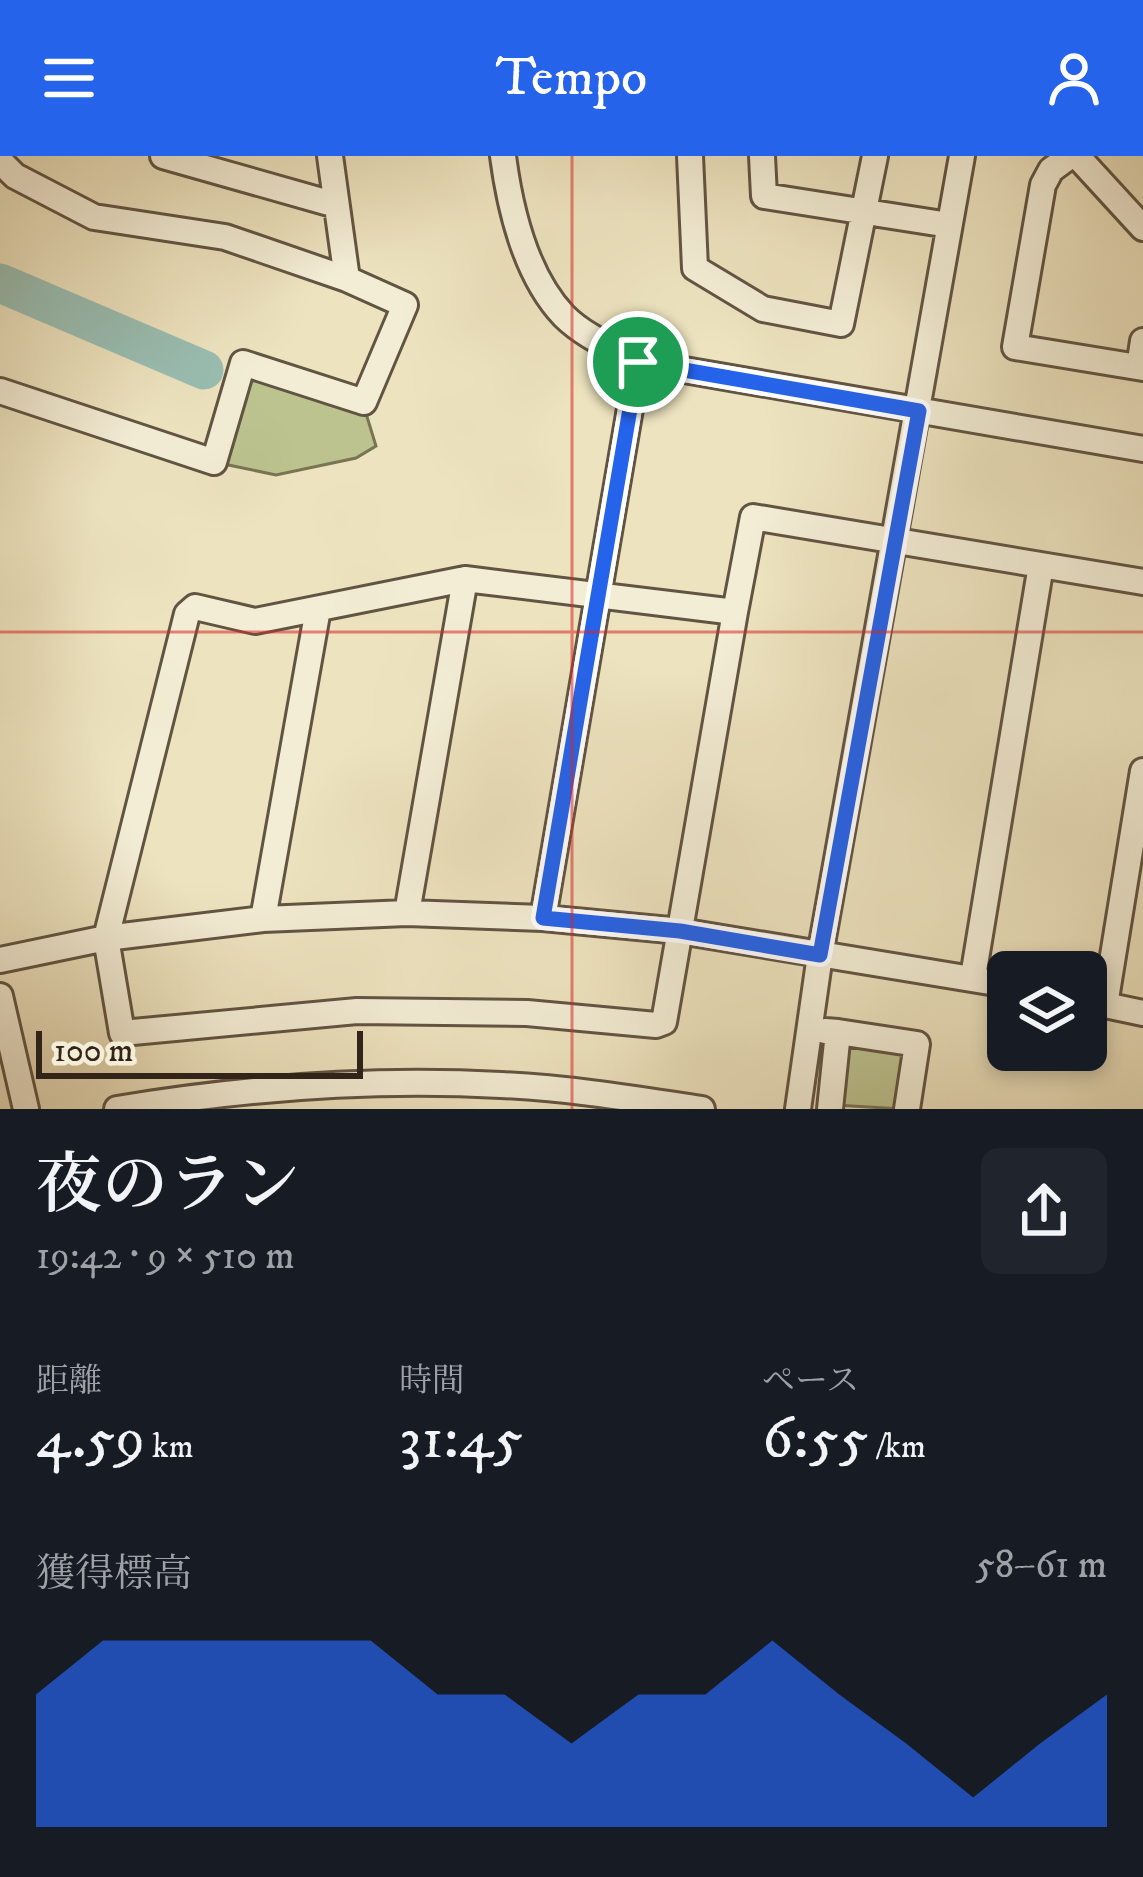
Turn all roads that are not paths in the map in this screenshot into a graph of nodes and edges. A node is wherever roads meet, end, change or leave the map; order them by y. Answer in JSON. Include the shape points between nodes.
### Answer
{"nodes":[{"id":1,"x":164,"y":156,"type":"edge"},
{"id":2,"x":331,"y":156,"type":"edge"},
{"id":3,"x":503,"y":156,"type":"edge"},
{"id":4,"x":690,"y":156,"type":"edge"},
{"id":5,"x":762,"y":156,"type":"edge"},
{"id":6,"x":875,"y":156,"type":"edge"},
{"id":7,"x":962,"y":156,"type":"edge"},
{"id":8,"x":1074,"y":156,"type":"edge"},
{"id":9,"x":189,"y":160,"type":"edge"},
{"id":10,"x":0,"y":161,"type":"edge"},
{"id":11,"x":336,"y":205,"type":"junction"},
{"id":12,"x":866,"y":214,"type":"junction"},
{"id":13,"x":950,"y":225,"type":"junction"},
{"id":14,"x":1143,"y":229,"type":"edge"},
{"id":15,"x":347,"y":279,"type":"junction"},
{"id":16,"x":1143,"y":340,"type":"edge"},
{"id":17,"x":638,"y":362,"type":"junction"},
{"id":18,"x":1141,"y":368,"type":"edge"},
{"id":19,"x":0,"y":391,"type":"edge"},
{"id":20,"x":919,"y":411,"type":"junction"},
{"id":21,"x":1143,"y":449,"type":"edge"},
{"id":22,"x":894,"y":544,"type":"junction"},
{"id":23,"x":1041,"y":565,"type":"junction"},
{"id":24,"x":465,"y":580,"type":"junction"},
{"id":25,"x":1143,"y":582,"type":"edge"},
{"id":26,"x":600,"y":595,"type":"junction"},
{"id":27,"x":318,"y":609,"type":"junction"},
{"id":28,"x":735,"y":612,"type":"junction"},
{"id":29,"x":1143,"y":771,"type":"edge"},
{"id":30,"x":407,"y":914,"type":"junction"},
{"id":31,"x":543,"y":918,"type":"junction"},
{"id":32,"x":263,"y":919,"type":"junction"},
{"id":33,"x":680,"y":931,"type":"junction"},
{"id":34,"x":106,"y":938,"type":"junction"},
{"id":35,"x":1106,"y":951,"type":"edge"},
{"id":36,"x":820,"y":955,"type":"junction"},
{"id":37,"x":0,"y":960,"type":"edge"},
{"id":38,"x":973,"y":977,"type":"junction"},
{"id":39,"x":987,"y":980,"type":"edge"},
{"id":40,"x":0,"y":996,"type":"edge"},
{"id":41,"x":1107,"y":1006,"type":"edge"},
{"id":42,"x":1143,"y":1013,"type":"edge"},
{"id":43,"x":26,"y":1109,"type":"edge"},
{"id":44,"x":117,"y":1109,"type":"edge"},
{"id":45,"x":702,"y":1109,"type":"edge"},
{"id":46,"x":798,"y":1109,"type":"edge"},
{"id":47,"x":830,"y":1109,"type":"edge"},
{"id":48,"x":907,"y":1109,"type":"edge"}],
"edges":[{"from":1,"to":9,"type":"street"},
{"from":2,"to":11,"type":"street"},
{"from":3,"to":17,"type":"street","via":[[539,280],[564,315]]},
{"from":4,"to":12,"type":"street","via":[[695,268],[763,309],[841,324]]},
{"from":5,"to":12,"type":"street","via":[[764,196]]},
{"from":6,"to":12,"type":"street"},
{"from":7,"to":13,"type":"street"},
{"from":8,"to":14,"type":"street"},
{"from":8,"to":18,"type":"street","via":[[1043,185],[1015,347]]},
{"from":9,"to":11,"type":"street"},
{"from":10,"to":15,"type":"street","via":[[94,218],[225,237]]},
{"from":11,"to":15,"type":"street"},
{"from":12,"to":13,"type":"street"},
{"from":13,"to":20,"type":"street"},
{"from":15,"to":19,"type":"street","via":[[405,304],[364,403],[243,363],[214,462]]},
{"from":16,"to":18,"type":"street"},
{"from":17,"to":20,"type":"street"},
{"from":17,"to":26,"type":"street"},
{"from":20,"to":21,"type":"street"},
{"from":20,"to":22,"type":"street"},
{"from":22,"to":23,"type":"street"},
{"from":22,"to":28,"type":"street","via":[[753,518]]},
{"from":22,"to":36,"type":"street"},
{"from":23,"to":25,"type":"street"},
{"from":23,"to":38,"type":"street"},
{"from":24,"to":26,"type":"street"},
{"from":24,"to":27,"type":"street"},
{"from":24,"to":30,"type":"street"},
{"from":26,"to":28,"type":"street"},
{"from":26,"to":31,"type":"street"},
{"from":27,"to":32,"type":"street"},
{"from":27,"to":34,"type":"street","via":[[255,621],[195,607],[187,614]]},
{"from":28,"to":33,"type":"street"},
{"from":29,"to":35,"type":"street"},
{"from":30,"to":31,"type":"street"},
{"from":30,"to":32,"type":"street"},
{"from":31,"to":33,"type":"street"},
{"from":32,"to":34,"type":"street"},
{"from":33,"to":34,"type":"street","via":[[664,1022],[656,1025],[357,1011],[122,1033]]},
{"from":33,"to":36,"type":"street"},
{"from":34,"to":37,"type":"street"},
{"from":36,"to":38,"type":"street"},
{"from":36,"to":46,"type":"street"},
{"from":38,"to":39,"type":"street"},
{"from":40,"to":43,"type":"street"},
{"from":41,"to":42,"type":"street"},
{"from":44,"to":45,"type":"street","via":[[297,1087],[440,1083]]},
{"from":47,"to":48,"type":"street","via":[[832,1032],[917,1044]]}]}
